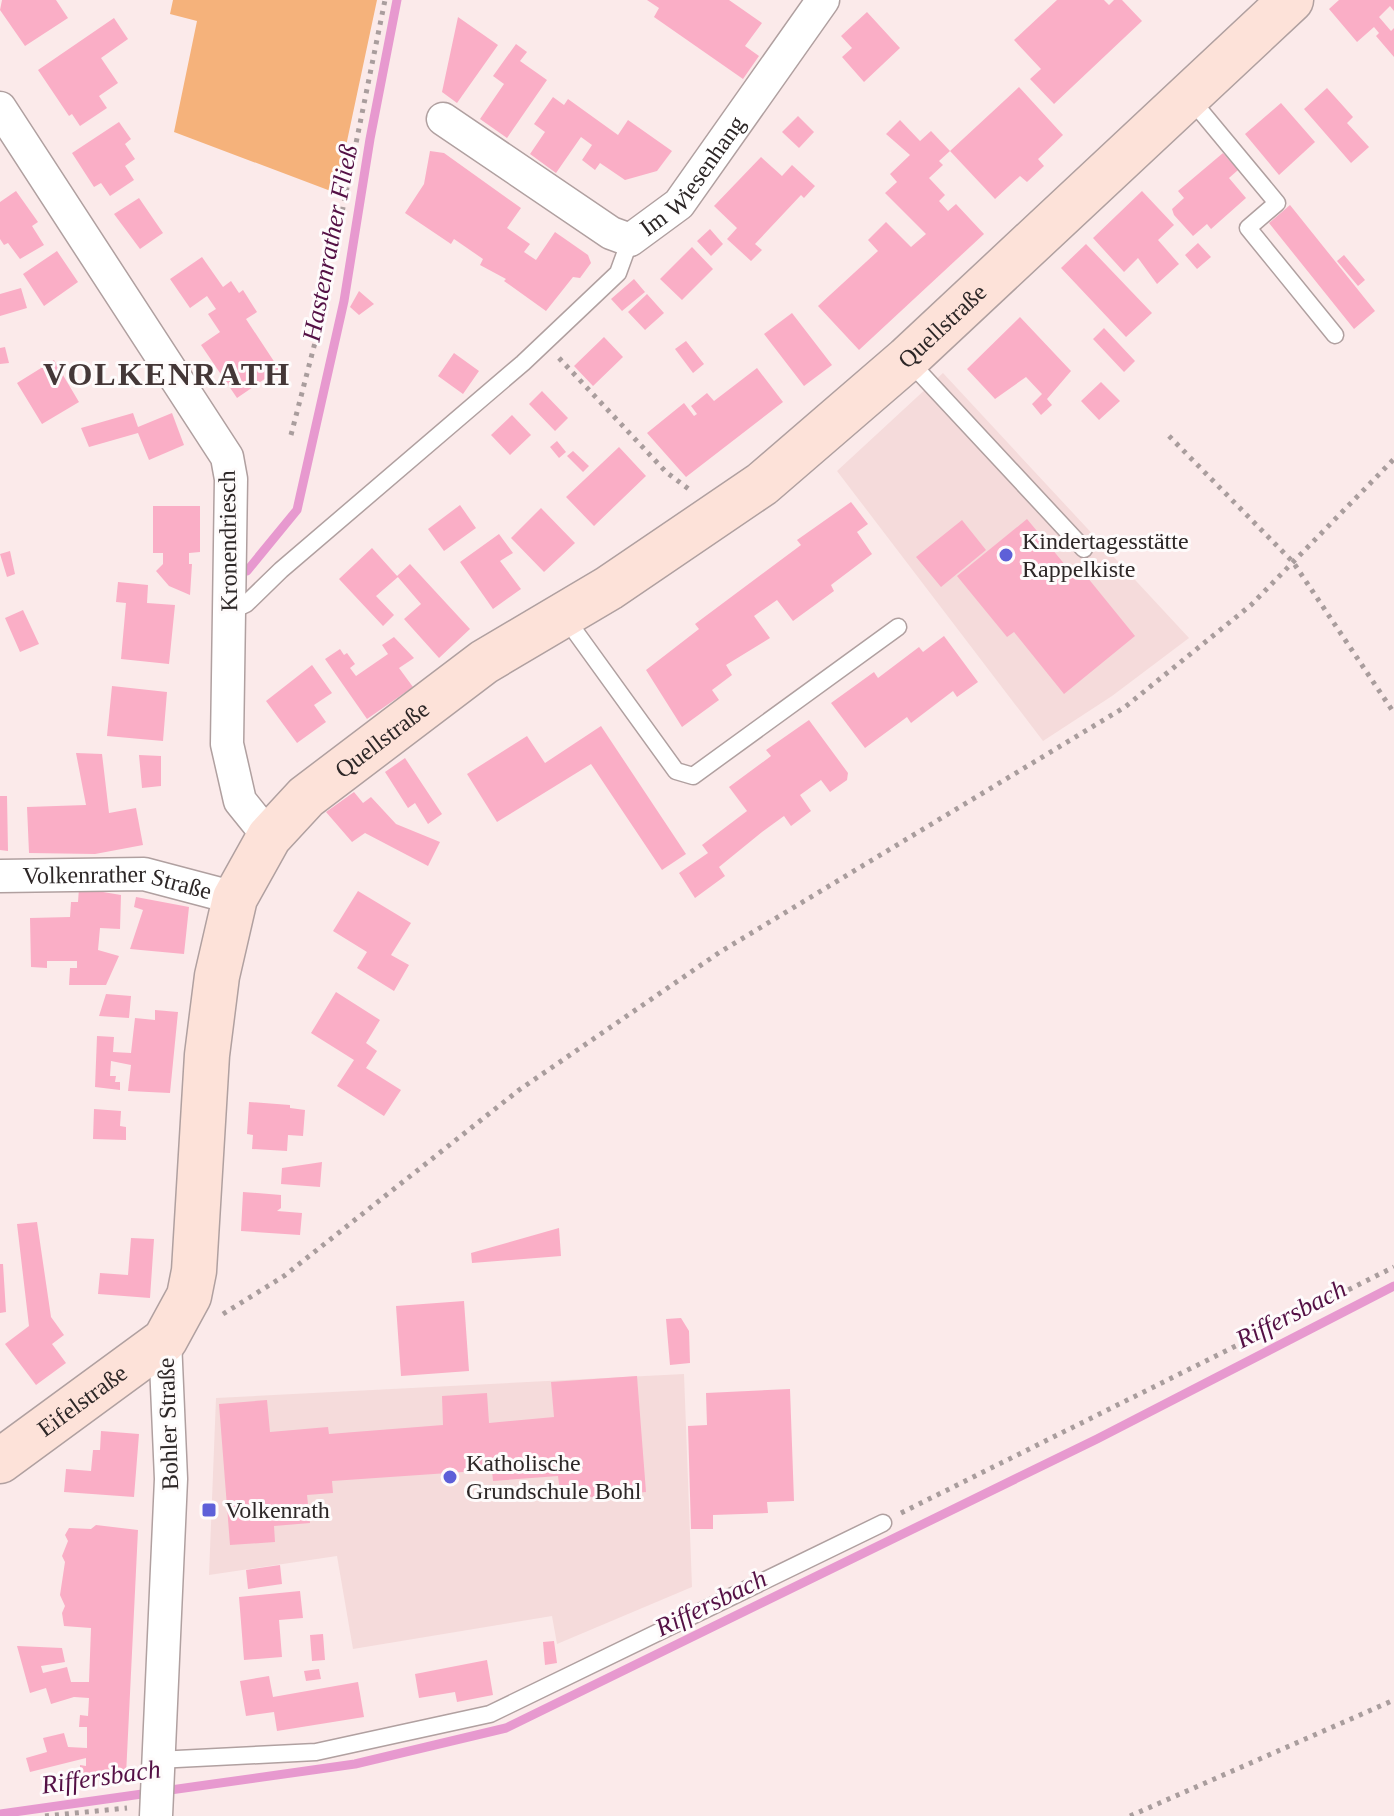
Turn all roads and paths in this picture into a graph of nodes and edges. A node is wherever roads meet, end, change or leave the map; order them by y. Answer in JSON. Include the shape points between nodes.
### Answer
{"nodes":[{"id":1,"x":385,"y":0,"type":"edge"},
{"id":2,"x":1291,"y":0,"type":"edge"},
{"id":3,"x":810,"y":5,"type":"edge"},
{"id":4,"x":1188,"y":95,"type":"junction"},
{"id":5,"x":0,"y":108,"type":"edge"},
{"id":6,"x":443,"y":119,"type":"dead end"},
{"id":7,"x":630,"y":240,"type":"junction"},
{"id":8,"x":1335,"y":335,"type":"dead end"},
{"id":9,"x":545,"y":342,"type":"junction"},
{"id":10,"x":907,"y":359,"type":"junction"},
{"id":11,"x":291,"y":435,"type":"dead end"},
{"id":12,"x":1169,"y":436,"type":"dead end"},
{"id":13,"x":1394,"y":459,"type":"edge"},
{"id":14,"x":723,"y":511,"type":"junction"},
{"id":15,"x":1084,"y":549,"type":"dead end"},
{"id":16,"x":1293,"y":562,"type":"junction"},
{"id":17,"x":231,"y":611,"type":"junction"},
{"id":18,"x":563,"y":615,"type":"junction"},
{"id":19,"x":898,"y":627,"type":"dead end"},
{"id":20,"x":1394,"y":713,"type":"edge"},
{"id":21,"x":269,"y":837,"type":"junction"},
{"id":22,"x":0,"y":876,"type":"edge"},
{"id":23,"x":235,"y":898,"type":"junction"},
{"id":24,"x":1394,"y":1267,"type":"edge"},
{"id":25,"x":170,"y":1332,"type":"junction"},
{"id":26,"x":0,"y":1461,"type":"edge"},
{"id":27,"x":883,"y":1523,"type":"joint"},
{"id":28,"x":1394,"y":1700,"type":"edge"},
{"id":29,"x":157,"y":1760,"type":"junction"},
{"id":30,"x":156,"y":1811,"type":"edge"},
{"id":31,"x":45,"y":1816,"type":"edge"},
{"id":32,"x":1130,"y":1816,"type":"edge"}],
"edges":[{"from":1,"to":11,"type":"path","via":[[318,331]]},
{"from":2,"to":4,"type":"main road","name":"Quellstraße"},
{"from":3,"to":7,"type":"street","name":"Im Wiesenhang","via":[[679,204]]},
{"from":4,"to":8,"type":"lane","via":[[1277,203],[1248,228]]},
{"from":4,"to":10,"type":"main road","name":"Quellstraße"},
{"from":5,"to":17,"type":"street","name":"Kronendriesch","via":[[227,457]]},
{"from":6,"to":7,"type":"street","name":"Im Wiesenhang","via":[[611,233]]},
{"from":7,"to":9,"type":"lane","via":[[618,273]]},
{"from":9,"to":14,"type":"path","via":[[666,472],[692,492],[710,492]]},
{"from":9,"to":17,"type":"lane","via":[[246,604]]},
{"from":10,"to":14,"type":"main road","name":"Quellstraße","via":[[762,484]]},
{"from":10,"to":15,"type":"lane"},
{"from":12,"to":16,"type":"path"},
{"from":13,"to":16,"type":"path"},
{"from":14,"to":18,"type":"main road","name":"Quellstraße"},
{"from":16,"to":20,"type":"path"},
{"from":16,"to":25,"type":"path","via":[[1251,605],[1125,707],[720,952],[519,1090],[284,1276],[211,1321]]},
{"from":17,"to":21,"type":"street","name":"Kronendriesch","via":[[227,744],[240,801]]},
{"from":18,"to":19,"type":"lane","via":[[676,771],[693,776]]},
{"from":18,"to":21,"type":"main road","name":"Quellstraße","via":[[471,671],[306,797]]},
{"from":21,"to":23,"type":"main road","name":"Quellstraße"},
{"from":22,"to":23,"type":"street","name":"Volkenrather Straße","via":[[144,874]]},
{"from":23,"to":25,"type":"main road","name":"Bohler Straße","via":[[217,976],[207,1055],[194,1271],[189,1296]]},
{"from":24,"to":27,"type":"path"},
{"from":25,"to":26,"type":"main road","name":"Eifelstraße"},
{"from":25,"to":29,"type":"street","name":"Bohler Straße","via":[[171,1479]]},
{"from":27,"to":29,"type":"lane","via":[[490,1714],[316,1752]]},
{"from":28,"to":32,"type":"path"},
{"from":29,"to":30,"type":"street","name":"Bohler Straße"},
{"from":30,"to":31,"type":"path"}]}
